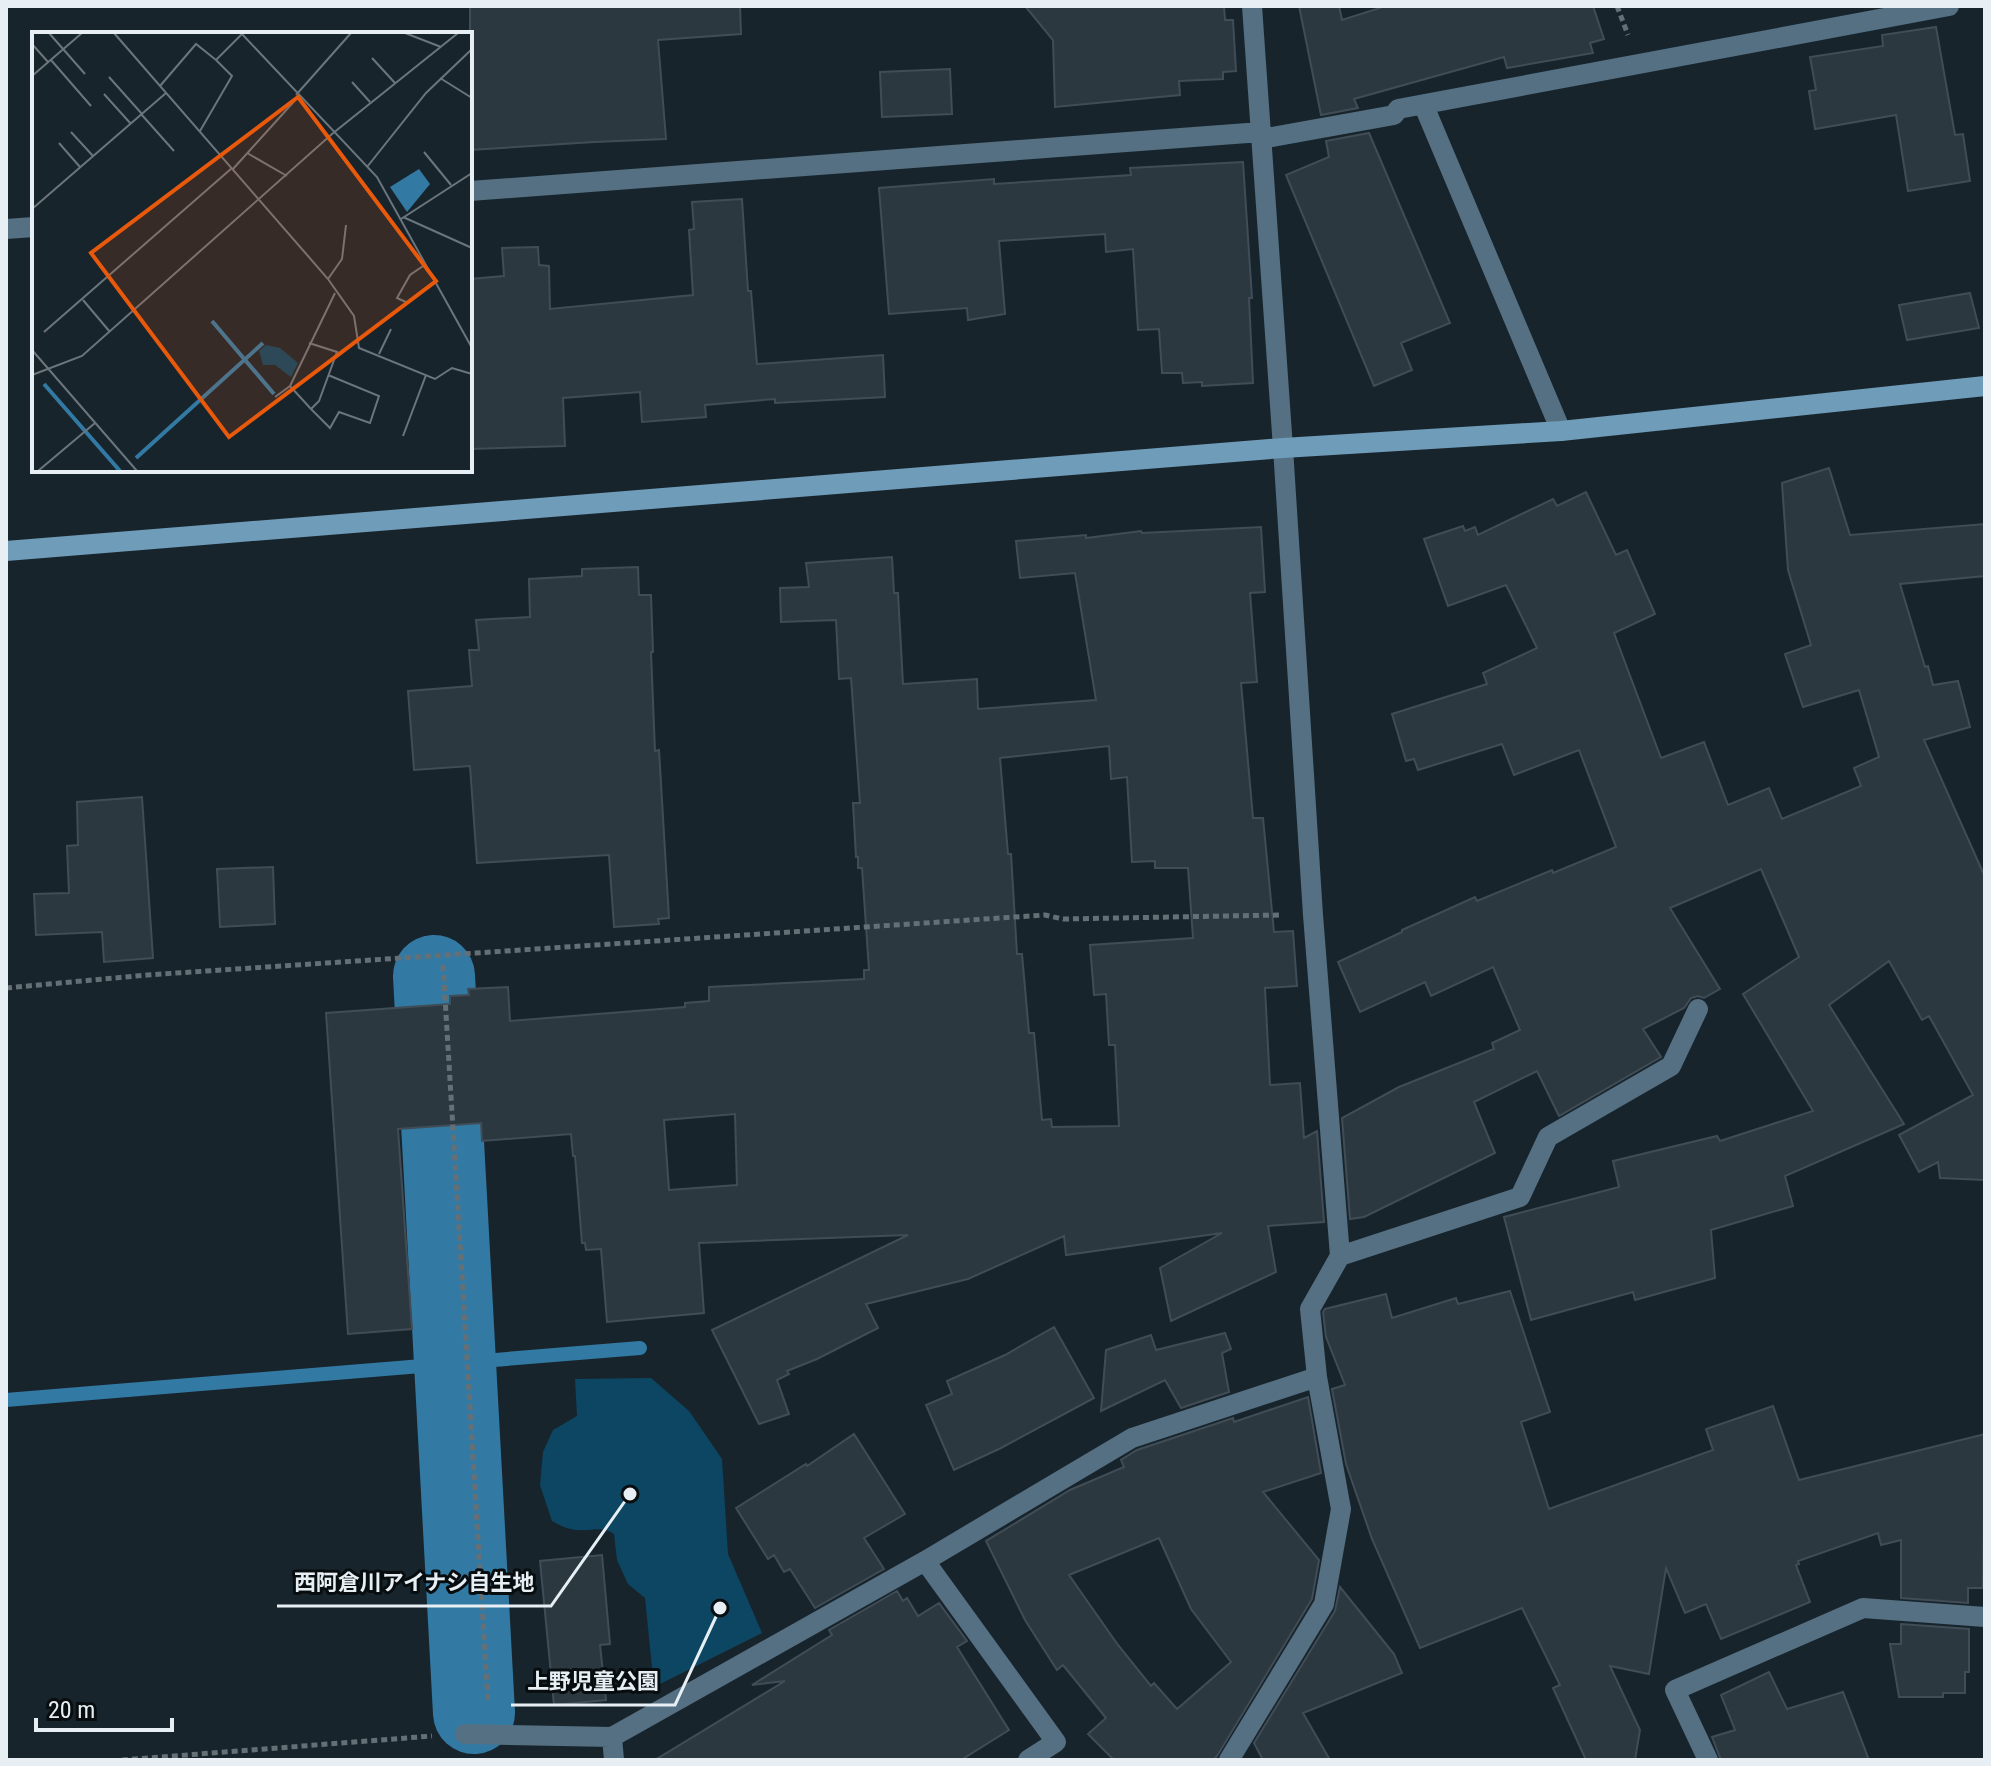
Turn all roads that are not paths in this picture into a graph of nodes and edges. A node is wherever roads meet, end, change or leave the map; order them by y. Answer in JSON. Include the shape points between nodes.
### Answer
{"nodes":[{"id":1,"x":1252,"y":6,"type":"edge"},
{"id":2,"x":1949,"y":6,"type":"edge"},
{"id":3,"x":1424,"y":106,"type":"junction"},
{"id":4,"x":1261,"y":135,"type":"junction"},
{"id":5,"x":472,"y":191,"type":"edge"},
{"id":6,"x":32,"y":227,"type":"edge"},
{"id":7,"x":6,"y":229,"type":"edge"},
{"id":8,"x":1985,"y":386,"type":"edge"},
{"id":9,"x":1561,"y":431,"type":"junction"},
{"id":10,"x":1283,"y":448,"type":"junction"},
{"id":11,"x":6,"y":551,"type":"edge"},
{"id":12,"x":1698,"y":1009,"type":"dead end"},
{"id":13,"x":1340,"y":1256,"type":"junction"},
{"id":14,"x":1317,"y":1377,"type":"junction"},
{"id":15,"x":925,"y":1561,"type":"junction"},
{"id":16,"x":1985,"y":1617,"type":"edge"},
{"id":17,"x":465,"y":1734,"type":"road end"},
{"id":18,"x":612,"y":1737,"type":"junction"},
{"id":19,"x":614,"y":1760,"type":"edge"},
{"id":20,"x":1028,"y":1760,"type":"edge"},
{"id":21,"x":1229,"y":1760,"type":"edge"},
{"id":22,"x":1708,"y":1760,"type":"edge"}],
"edges":[{"from":1,"to":4,"type":"street"},
{"from":2,"to":3,"type":"street"},
{"from":3,"to":4,"type":"street"},
{"from":3,"to":9,"type":"street"},
{"from":4,"to":5,"type":"street"},
{"from":4,"to":10,"type":"street"},
{"from":6,"to":7,"type":"street"},
{"from":8,"to":9,"type":"street"},
{"from":9,"to":10,"type":"street"},
{"from":10,"to":11,"type":"street"},
{"from":10,"to":13,"type":"street"},
{"from":12,"to":13,"type":"street","via":[[1671,1066],[1548,1137],[1520,1197]]},
{"from":13,"to":14,"type":"street","via":[[1310,1309]]},
{"from":14,"to":15,"type":"street","via":[[1132,1438]]},
{"from":14,"to":21,"type":"street","via":[[1341,1509],[1324,1604]]},
{"from":15,"to":18,"type":"street"},
{"from":15,"to":20,"type":"street","via":[[1056,1742]]},
{"from":16,"to":22,"type":"street","via":[[1863,1608],[1675,1690]]},
{"from":17,"to":18,"type":"street"},
{"from":18,"to":19,"type":"street"}]}
